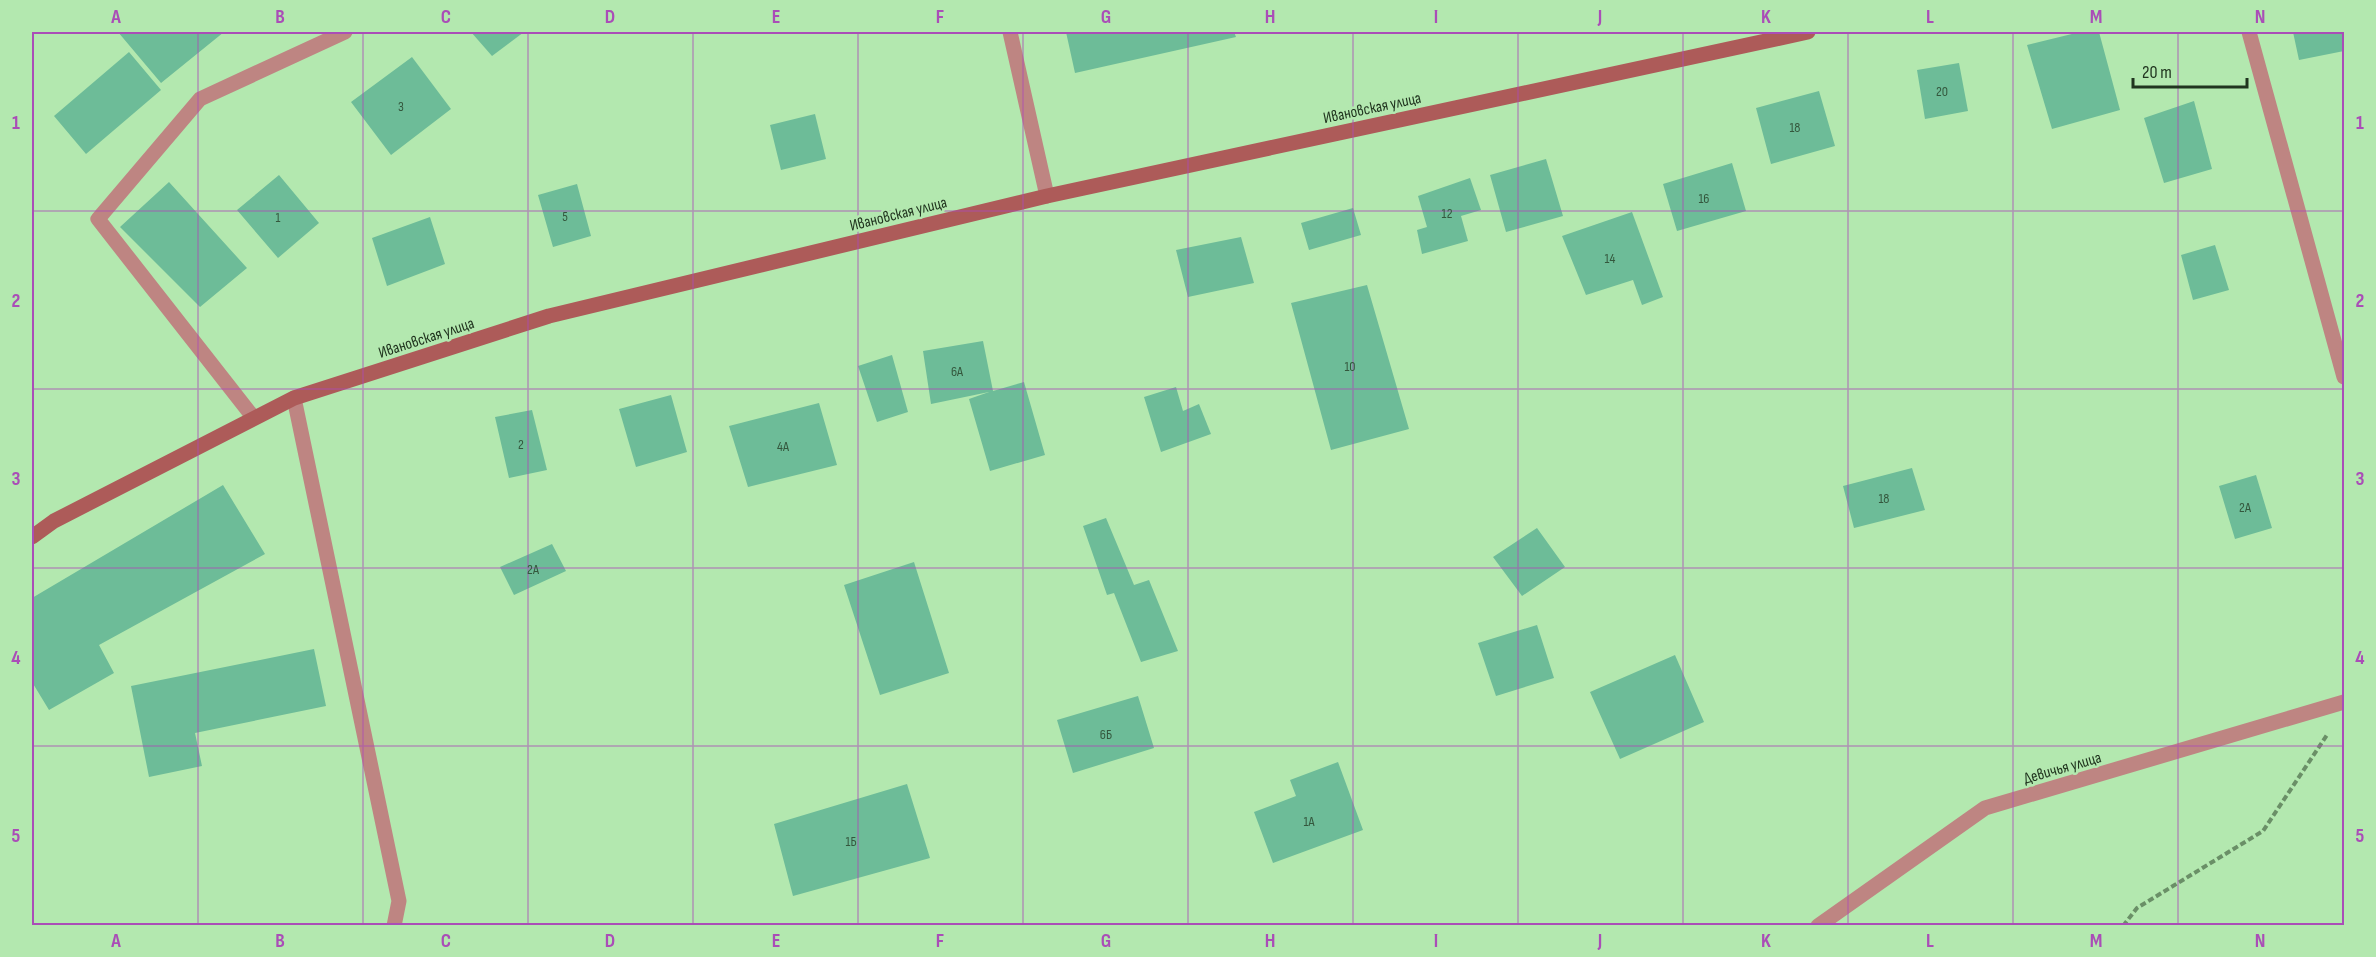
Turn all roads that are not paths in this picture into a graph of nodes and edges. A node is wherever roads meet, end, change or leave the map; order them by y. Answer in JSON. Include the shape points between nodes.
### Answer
{"nodes":[{"id":1,"x":345,"y":32,"type":"edge"},
{"id":2,"x":1010,"y":32,"type":"edge"},
{"id":3,"x":1808,"y":32,"type":"edge"},
{"id":4,"x":2249,"y":32,"type":"edge"},
{"id":5,"x":1047,"y":196,"type":"junction"},
{"id":6,"x":2344,"y":376,"type":"edge"},
{"id":7,"x":294,"y":398,"type":"junction"},
{"id":8,"x":253,"y":417,"type":"junction"},
{"id":9,"x":32,"y":537,"type":"edge"},
{"id":10,"x":2344,"y":702,"type":"edge"},
{"id":11,"x":394,"y":926,"type":"edge"},
{"id":12,"x":1818,"y":926,"type":"edge"}],
"edges":[{"from":1,"to":8,"type":"street","via":[[200,99],[98,219]]},
{"from":2,"to":5,"type":"street"},
{"from":3,"to":5,"type":"main road","name":"Ивановская улица"},
{"from":4,"to":6,"type":"street"},
{"from":5,"to":7,"type":"main road","name":"Ивановская улица","via":[[549,316]]},
{"from":7,"to":8,"type":"main road","name":"Ивановская улица"},
{"from":7,"to":11,"type":"street","via":[[399,901]]},
{"from":8,"to":9,"type":"main road","name":"Ивановская улица","via":[[54,521]]},
{"from":10,"to":12,"type":"street","name":"Девичья улица","via":[[1985,808]]}]}
